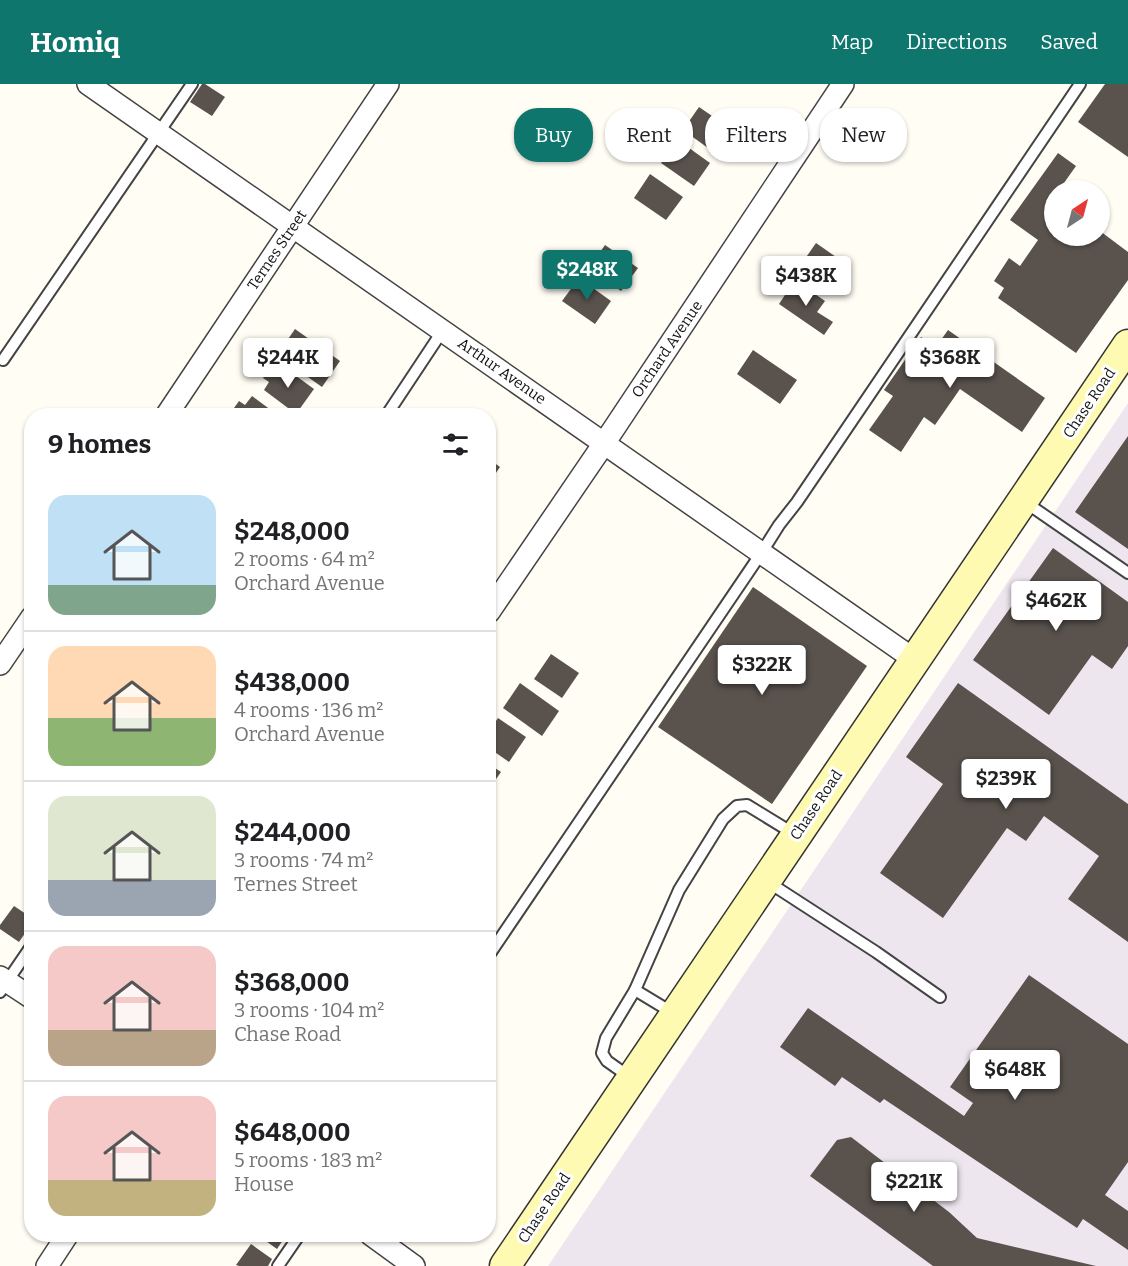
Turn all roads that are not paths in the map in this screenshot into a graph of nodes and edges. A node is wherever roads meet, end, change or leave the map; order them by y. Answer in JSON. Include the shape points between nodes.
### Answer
{"nodes":[{"id":1,"x":88,"y":84,"type":"edge"},
{"id":2,"x":192,"y":84,"type":"edge"},
{"id":3,"x":388,"y":84,"type":"edge"},
{"id":4,"x":843,"y":84,"type":"edge"},
{"id":5,"x":1080,"y":84,"type":"edge"},
{"id":6,"x":159,"y":133,"type":"junction"},
{"id":7,"x":292,"y":226,"type":"junction"},
{"id":8,"x":443,"y":330,"type":"junction"},
{"id":9,"x":1128,"y":345,"type":"edge"},
{"id":10,"x":3,"y":360,"type":"dead end"},
{"id":11,"x":171,"y":408,"type":"edge"},
{"id":12,"x":391,"y":408,"type":"edge"},
{"id":13,"x":604,"y":442,"type":"junction"},
{"id":14,"x":1022,"y":501,"type":"junction"},
{"id":15,"x":762,"y":552,"type":"junction"},
{"id":16,"x":1128,"y":573,"type":"edge"},
{"id":17,"x":496,"y":602,"type":"edge"},
{"id":18,"x":24,"y":629,"type":"edge"},
{"id":19,"x":915,"y":660,"type":"junction"},
{"id":20,"x":0,"y":664,"type":"edge"},
{"id":21,"x":796,"y":835,"type":"junction"},
{"id":22,"x":765,"y":881,"type":"junction"},
{"id":23,"x":496,"y":945,"type":"edge"},
{"id":24,"x":24,"y":955,"type":"edge"},
{"id":25,"x":2,"y":983,"type":"edge"},
{"id":26,"x":635,"y":990,"type":"junction"},
{"id":27,"x":24,"y":994,"type":"edge"},
{"id":28,"x":940,"y":997,"type":"dead end"},
{"id":29,"x":675,"y":1015,"type":"junction"},
{"id":30,"x":632,"y":1078,"type":"junction"},
{"id":31,"x":63,"y":1242,"type":"edge"},
{"id":32,"x":294,"y":1242,"type":"edge"},
{"id":33,"x":381,"y":1242,"type":"edge"},
{"id":34,"x":47,"y":1266,"type":"edge"},
{"id":35,"x":278,"y":1266,"type":"edge"},
{"id":36,"x":414,"y":1266,"type":"edge"},
{"id":37,"x":505,"y":1266,"type":"edge"}],
"edges":[{"from":1,"to":6,"type":"street","name":"Arthur Avenue"},
{"from":2,"to":6,"type":"lane"},
{"from":3,"to":7,"type":"street","name":"Ternes Street"},
{"from":4,"to":13,"type":"street","name":"Orchard Avenue"},
{"from":5,"to":15,"type":"lane"},
{"from":6,"to":7,"type":"street","name":"Arthur Avenue"},
{"from":6,"to":10,"type":"lane"},
{"from":7,"to":8,"type":"street","name":"Arthur Avenue"},
{"from":7,"to":11,"type":"street","name":"Ternes Street"},
{"from":8,"to":12,"type":"lane"},
{"from":8,"to":13,"type":"street","name":"Arthur Avenue"},
{"from":9,"to":14,"type":"street","name":"Chase Road"},
{"from":13,"to":15,"type":"street","name":"Arthur Avenue"},
{"from":13,"to":17,"type":"street","name":"Orchard Avenue"},
{"from":14,"to":16,"type":"lane"},
{"from":14,"to":19,"type":"street","name":"Chase Road"},
{"from":15,"to":19,"type":"street","name":"Arthur Avenue"},
{"from":15,"to":23,"type":"lane"},
{"from":18,"to":20,"type":"street"},
{"from":19,"to":21,"type":"street","name":"Chase Road"},
{"from":21,"to":22,"type":"street","name":"Chase Road"},
{"from":21,"to":26,"type":"lane","via":[[747,804],[737,806],[723,819],[679,890]]},
{"from":22,"to":28,"type":"lane"},
{"from":22,"to":29,"type":"street","name":"Chase Road"},
{"from":24,"to":25,"type":"lane"},
{"from":25,"to":27,"type":"street"},
{"from":26,"to":29,"type":"lane"},
{"from":26,"to":30,"type":"lane","via":[[606,1038],[602,1053]]},
{"from":29,"to":30,"type":"street","name":"Chase Road"},
{"from":30,"to":37,"type":"street","name":"Chase Road"},
{"from":31,"to":34,"type":"street"},
{"from":32,"to":35,"type":"lane"},
{"from":33,"to":36,"type":"street"}]}
